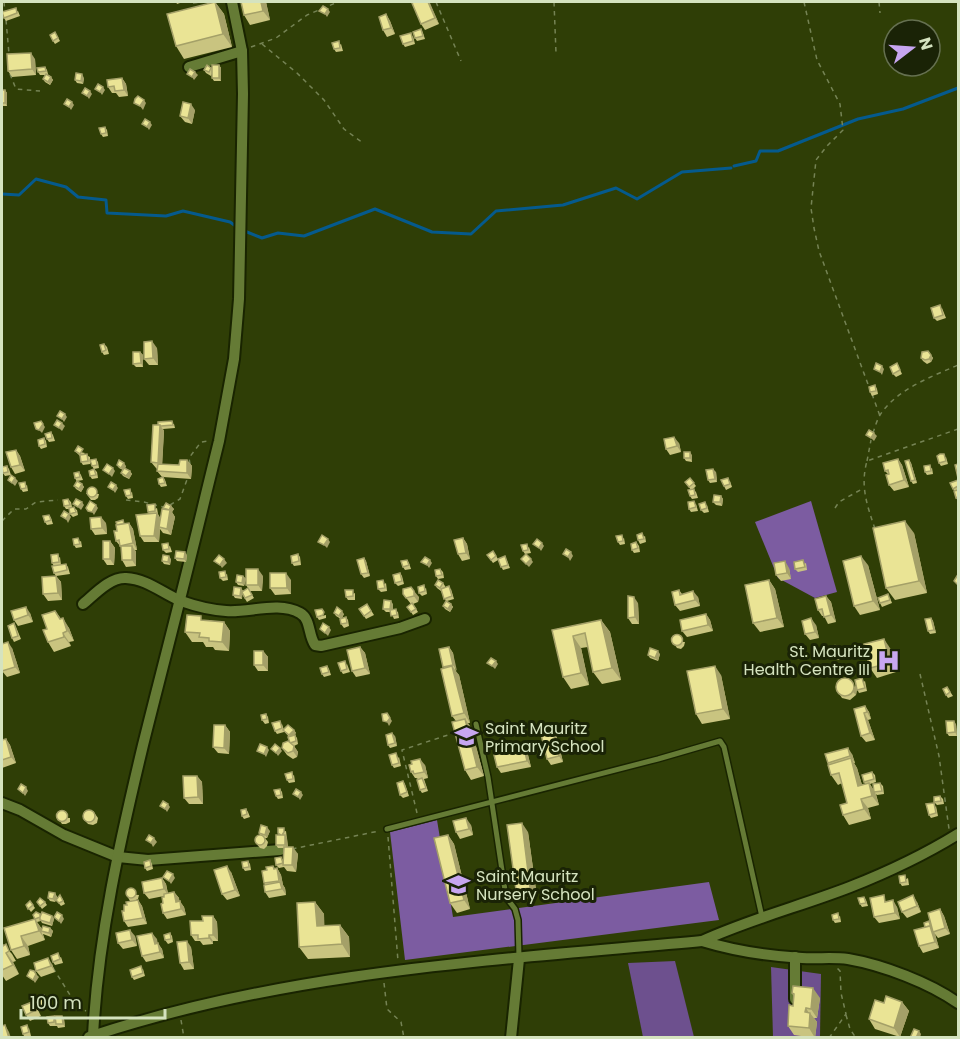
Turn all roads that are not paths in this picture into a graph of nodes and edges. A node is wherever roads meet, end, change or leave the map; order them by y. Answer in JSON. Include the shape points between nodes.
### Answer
{"nodes":[{"id":1,"x":232,"y":2,"type":"edge"},
{"id":2,"x":242,"y":51,"type":"junction"},
{"id":3,"x":189,"y":67,"type":"edge"},
{"id":4,"x":180,"y":600,"type":"junction"},
{"id":5,"x":83,"y":604,"type":"dead end"},
{"id":6,"x":425,"y":619,"type":"dead end"},
{"id":7,"x":476,"y":724,"type":"dead end"},
{"id":8,"x":492,"y":802,"type":"junction"},
{"id":9,"x":2,"y":803,"type":"edge"},
{"id":10,"x":387,"y":829,"type":"road end"},
{"id":11,"x":954,"y":836,"type":"edge"},
{"id":12,"x":280,"y":850,"type":"edge"},
{"id":13,"x":118,"y":857,"type":"junction"},
{"id":14,"x":762,"y":918,"type":"junction"},
{"id":15,"x":702,"y":941,"type":"junction"},
{"id":16,"x":795,"y":957,"type":"junction"},
{"id":17,"x":519,"y":959,"type":"junction"},
{"id":18,"x":958,"y":1003,"type":"edge"},
{"id":19,"x":794,"y":1011,"type":"edge"},
{"id":20,"x":91,"y":1037,"type":"edge"},
{"id":21,"x":511,"y":1038,"type":"edge"}],
"edges":[{"from":1,"to":2,"type":"street"},
{"from":2,"to":3,"type":"street"},
{"from":2,"to":4,"type":"street","via":[[242,190],[234,360],[219,441]]},
{"from":4,"to":5,"type":"street","via":[[156,587],[124,578]]},
{"from":4,"to":6,"type":"street","via":[[226,611],[296,611],[306,620],[315,645],[321,646]]},
{"from":4,"to":13,"type":"street"},
{"from":7,"to":8,"type":"lane"},
{"from":8,"to":10,"type":"lane"},
{"from":8,"to":14,"type":"lane","via":[[720,741]]},
{"from":8,"to":17,"type":"lane","via":[[506,897],[518,920]]},
{"from":9,"to":13,"type":"street"},
{"from":11,"to":14,"type":"street","via":[[917,859]]},
{"from":12,"to":13,"type":"street","via":[[148,860]]},
{"from":13,"to":20,"type":"street","via":[[97,969]]},
{"from":14,"to":15,"type":"street"},
{"from":15,"to":16,"type":"street","via":[[727,949]]},
{"from":15,"to":17,"type":"street"},
{"from":16,"to":18,"type":"street","via":[[847,959],[881,968],[945,993]]},
{"from":16,"to":19,"type":"street"},
{"from":17,"to":20,"type":"street","via":[[382,973],[263,992],[178,1011]]},
{"from":17,"to":21,"type":"street"}]}
